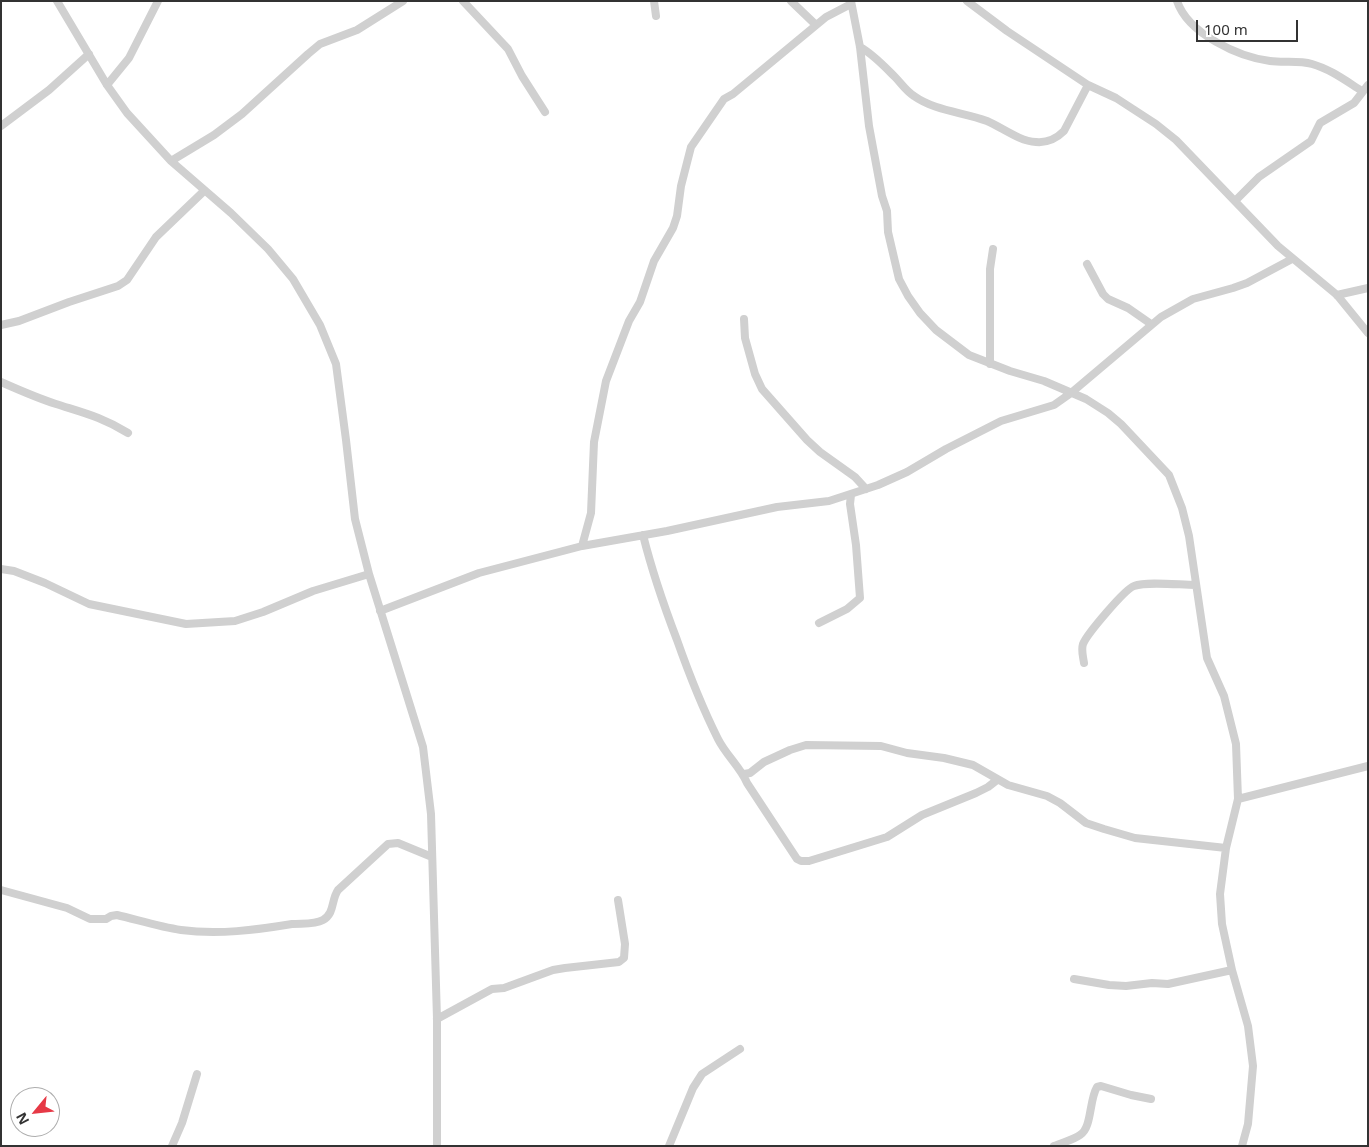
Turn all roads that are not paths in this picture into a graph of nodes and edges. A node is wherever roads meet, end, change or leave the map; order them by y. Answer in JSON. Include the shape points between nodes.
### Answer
{"nodes":[{"id":1,"x":57,"y":1,"type":"edge"},
{"id":2,"x":158,"y":1,"type":"edge"},
{"id":3,"x":402,"y":1,"type":"edge"},
{"id":4,"x":463,"y":1,"type":"edge"},
{"id":5,"x":654,"y":1,"type":"edge"},
{"id":6,"x":791,"y":1,"type":"edge"},
{"id":7,"x":967,"y":1,"type":"edge"},
{"id":8,"x":1177,"y":1,"type":"edge"},
{"id":9,"x":851,"y":3,"type":"edge"},
{"id":10,"x":656,"y":16,"type":"dead end"},
{"id":11,"x":816,"y":25,"type":"junction"},
{"id":12,"x":860,"y":47,"type":"junction"},
{"id":13,"x":89,"y":54,"type":"junction"},
{"id":14,"x":107,"y":85,"type":"junction"},
{"id":15,"x":1088,"y":85,"type":"junction"},
{"id":16,"x":1365,"y":88,"type":"edge"},
{"id":17,"x":545,"y":112,"type":"dead end"},
{"id":18,"x":1,"y":126,"type":"edge"},
{"id":19,"x":171,"y":161,"type":"junction"},
{"id":20,"x":204,"y":191,"type":"junction"},
{"id":21,"x":1235,"y":201,"type":"junction"},
{"id":22,"x":993,"y":248,"type":"dead end"},
{"id":23,"x":1292,"y":259,"type":"junction"},
{"id":24,"x":1087,"y":264,"type":"dead end"},
{"id":25,"x":1368,"y":288,"type":"edge"},
{"id":26,"x":1337,"y":295,"type":"junction"},
{"id":27,"x":744,"y":319,"type":"dead end"},
{"id":28,"x":1151,"y":324,"type":"junction"},
{"id":29,"x":1,"y":325,"type":"edge"},
{"id":30,"x":1368,"y":332,"type":"edge"},
{"id":31,"x":990,"y":364,"type":"junction"},
{"id":32,"x":1,"y":382,"type":"edge"},
{"id":33,"x":1071,"y":393,"type":"junction"},
{"id":34,"x":128,"y":433,"type":"dead end"},
{"id":35,"x":866,"y":489,"type":"junction"},
{"id":36,"x":851,"y":495,"type":"junction"},
{"id":37,"x":644,"y":535,"type":"junction"},
{"id":38,"x":582,"y":546,"type":"junction"},
{"id":39,"x":1,"y":570,"type":"edge"},
{"id":40,"x":369,"y":574,"type":"junction"},
{"id":41,"x":1195,"y":585,"type":"junction"},
{"id":42,"x":380,"y":611,"type":"junction"},
{"id":43,"x":819,"y":623,"type":"dead end"},
{"id":44,"x":1084,"y":663,"type":"dead end"},
{"id":45,"x":1368,"y":766,"type":"edge"},
{"id":46,"x":744,"y":774,"type":"junction"},
{"id":47,"x":997,"y":780,"type":"junction"},
{"id":48,"x":1238,"y":799,"type":"junction"},
{"id":49,"x":1226,"y":848,"type":"junction"},
{"id":50,"x":432,"y":857,"type":"junction"},
{"id":51,"x":1,"y":890,"type":"edge"},
{"id":52,"x":618,"y":900,"type":"dead end"},
{"id":53,"x":1232,"y":970,"type":"junction"},
{"id":54,"x":1074,"y":979,"type":"dead end"},
{"id":55,"x":437,"y":1019,"type":"junction"},
{"id":56,"x":740,"y":1049,"type":"dead end"},
{"id":57,"x":197,"y":1074,"type":"dead end"},
{"id":58,"x":1151,"y":1098,"type":"dead end"},
{"id":59,"x":172,"y":1146,"type":"edge"},
{"id":60,"x":437,"y":1146,"type":"edge"},
{"id":61,"x":669,"y":1146,"type":"edge"},
{"id":62,"x":1054,"y":1146,"type":"edge"},
{"id":63,"x":1242,"y":1146,"type":"edge"}],
"edges":[{"from":1,"to":13,"type":"street"},
{"from":2,"to":14,"type":"street","via":[[129,58]]},
{"from":3,"to":19,"type":"street","via":[[357,30],[320,44],[242,114]]},
{"from":4,"to":17,"type":"street","via":[[508,49]]},
{"from":5,"to":10,"type":"street"},
{"from":6,"to":11,"type":"street"},
{"from":7,"to":15,"type":"street"},
{"from":8,"to":16,"type":"street","via":[[1188,20],[1204,34],[1232,50],[1270,61],[1312,64]]},
{"from":9,"to":11,"type":"street"},
{"from":9,"to":12,"type":"street"},
{"from":11,"to":38,"type":"street","via":[[724,99],[692,147],[680,186],[673,228],[649,273],[603,391],[594,442],[592,503]]},
{"from":12,"to":15,"type":"street","via":[[921,100],[985,121],[1034,142],[1050,140],[1064,131]]},
{"from":12,"to":31,"type":"street","via":[[869,126],[900,279],[912,302],[936,330],[969,356]]},
{"from":13,"to":14,"type":"street"},
{"from":13,"to":18,"type":"street","via":[[49,90]]},
{"from":14,"to":19,"type":"street","via":[[127,113]]},
{"from":15,"to":21,"type":"street","via":[[1116,98],[1156,124],[1176,140]]},
{"from":16,"to":21,"type":"street","via":[[1354,103],[1320,123],[1311,141],[1260,177]]},
{"from":19,"to":20,"type":"street"},
{"from":20,"to":29,"type":"street","via":[[156,237],[127,280],[118,286]]},
{"from":20,"to":40,"type":"street","via":[[268,249],[293,279],[320,325],[336,364],[355,519]]},
{"from":21,"to":23,"type":"street"},
{"from":22,"to":31,"type":"street"},
{"from":23,"to":26,"type":"street"},
{"from":23,"to":28,"type":"street","via":[[1240,286],[1193,299]]},
{"from":24,"to":28,"type":"street","via":[[1108,299]]},
{"from":25,"to":26,"type":"street"},
{"from":26,"to":30,"type":"street"},
{"from":27,"to":35,"type":"street","via":[[745,338],[762,389],[807,440]]},
{"from":28,"to":33,"type":"street"},
{"from":31,"to":33,"type":"street"},
{"from":32,"to":34,"type":"street","via":[[55,404],[92,414]]},
{"from":33,"to":35,"type":"street","via":[[1054,405],[1001,421],[907,472]]},
{"from":33,"to":41,"type":"street","via":[[1108,413],[1169,475],[1189,536]]},
{"from":35,"to":36,"type":"street"},
{"from":36,"to":37,"type":"street"},
{"from":36,"to":43,"type":"street","via":[[860,598],[847,609]]},
{"from":37,"to":38,"type":"street"},
{"from":37,"to":46,"type":"street","via":[[658,588],[692,680],[719,741]]},
{"from":38,"to":42,"type":"street","via":[[479,572]]},
{"from":39,"to":40,"type":"street","via":[[14,571],[89,604],[186,624],[235,622],[313,591]]},
{"from":40,"to":42,"type":"street"},
{"from":41,"to":44,"type":"street","via":[[1146,584],[1131,587],[1083,644]]},
{"from":41,"to":48,"type":"street","via":[[1207,658],[1224,696],[1236,744]]},
{"from":42,"to":50,"type":"street","via":[[423,747],[431,814]]},
{"from":45,"to":48,"type":"street"},
{"from":46,"to":47,"type":"street","via":[[806,745],[866,745],[961,761]]},
{"from":46,"to":47,"type":"street","via":[[794,855],[804,861],[887,837],[922,816],[976,793]]},
{"from":47,"to":49,"type":"street","via":[[1047,796],[1086,823],[1104,829],[1135,838]]},
{"from":48,"to":49,"type":"street"},
{"from":49,"to":53,"type":"street","via":[[1220,894],[1222,924]]},
{"from":50,"to":51,"type":"street","via":[[398,843],[388,844],[338,890],[333,909],[323,920],[254,930],[182,930],[117,915],[90,919],[67,908]]},
{"from":50,"to":55,"type":"street"},
{"from":52,"to":55,"type":"street","via":[[625,944],[624,958],[619,962],[553,970],[504,988],[492,989]]},
{"from":53,"to":54,"type":"street","via":[[1168,984],[1126,986]]},
{"from":53,"to":63,"type":"street","via":[[1248,1026],[1253,1066]]},
{"from":55,"to":60,"type":"street"},
{"from":56,"to":61,"type":"street","via":[[702,1074]]},
{"from":57,"to":59,"type":"street"},
{"from":58,"to":62,"type":"street","via":[[1097,1087],[1086,1130]]}]}
